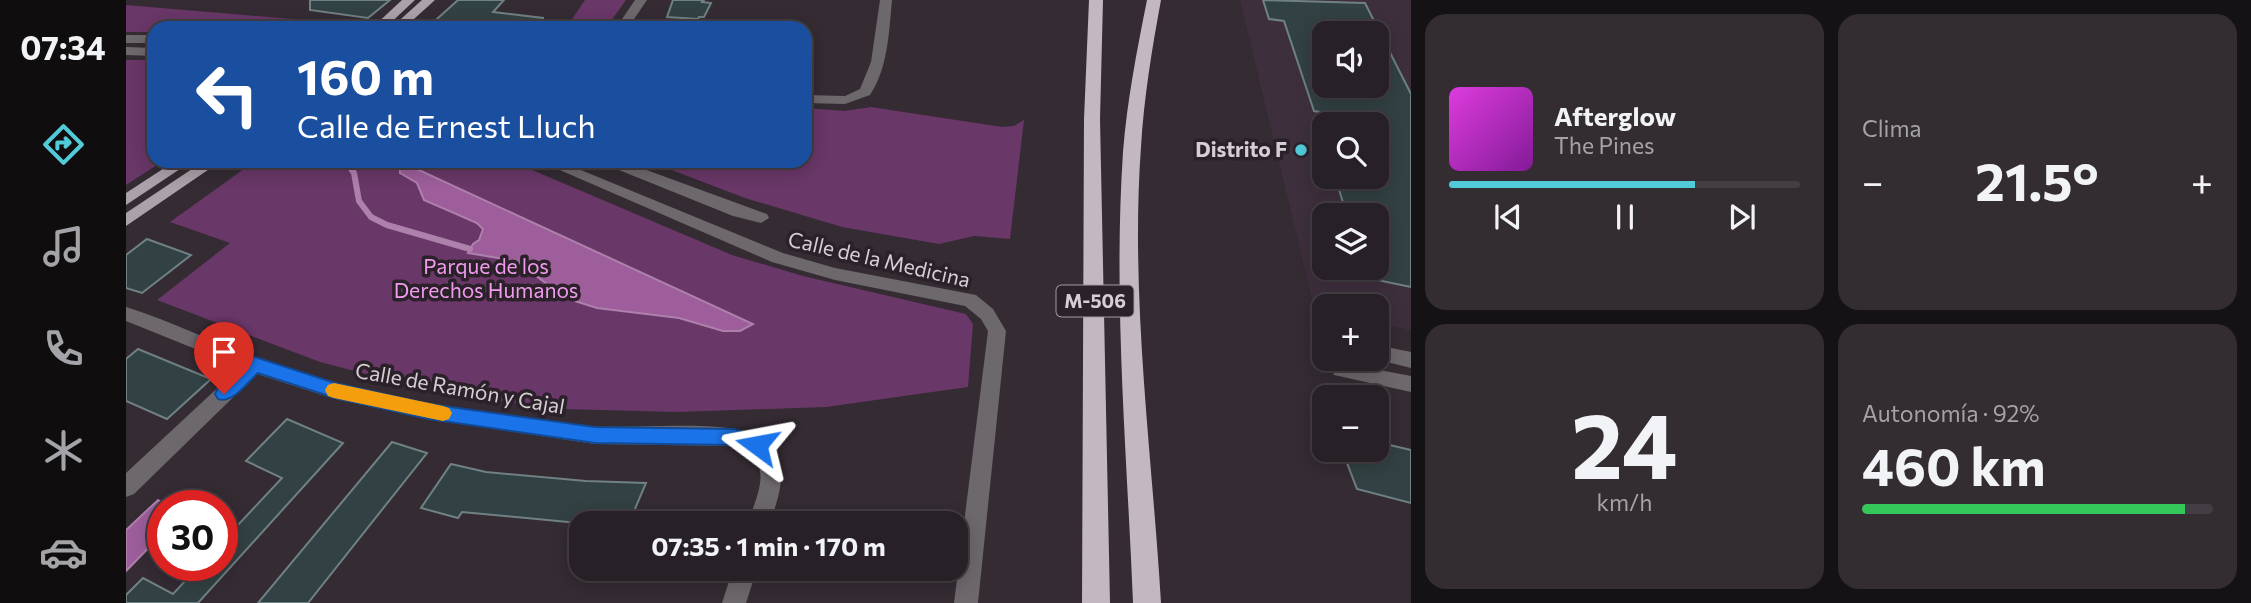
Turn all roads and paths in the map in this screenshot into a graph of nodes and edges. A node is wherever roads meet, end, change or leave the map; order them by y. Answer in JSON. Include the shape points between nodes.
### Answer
{"nodes":[{"id":1,"x":410,"y":0,"type":"edge"},
{"id":2,"x":429,"y":0,"type":"edge"},
{"id":3,"x":641,"y":0,"type":"edge"},
{"id":4,"x":886,"y":0,"type":"edge"},
{"id":5,"x":1096,"y":0,"type":"edge"},
{"id":6,"x":1154,"y":0,"type":"edge"},
{"id":7,"x":385,"y":21,"type":"edge"},
{"id":8,"x":405,"y":21,"type":"edge"},
{"id":9,"x":627,"y":21,"type":"edge"},
{"id":10,"x":126,"y":38,"type":"edge"},
{"id":11,"x":147,"y":39,"type":"edge"},
{"id":12,"x":126,"y":51,"type":"edge"},
{"id":13,"x":147,"y":52,"type":"edge"},
{"id":14,"x":812,"y":100,"type":"edge"},
{"id":15,"x":174,"y":168,"type":"edge"},
{"id":16,"x":204,"y":168,"type":"edge"},
{"id":17,"x":563,"y":168,"type":"edge"},
{"id":18,"x":627,"y":168,"type":"edge"},
{"id":19,"x":126,"y":200,"type":"edge"},
{"id":20,"x":761,"y":218,"type":"dead end"},
{"id":21,"x":126,"y":221,"type":"edge"},
{"id":22,"x":126,"y":314,"type":"edge"},
{"id":23,"x":1389,"y":355,"type":"edge"},
{"id":24,"x":1411,"y":360,"type":"edge"},
{"id":25,"x":255,"y":364,"type":"junction"},
{"id":26,"x":1346,"y":371,"type":"edge"},
{"id":27,"x":1411,"y":384,"type":"edge"},
{"id":28,"x":126,"y":487,"type":"edge"},
{"id":29,"x":763,"y":511,"type":"edge"},
{"id":30,"x":741,"y":581,"type":"edge"},
{"id":31,"x":734,"y":603,"type":"edge"},
{"id":32,"x":966,"y":603,"type":"edge"},
{"id":33,"x":1097,"y":603,"type":"edge"},
{"id":34,"x":1150,"y":603,"type":"edge"}],
"edges":[{"from":1,"to":7,"type":"main road"},
{"from":2,"to":8,"type":"main road"},
{"from":3,"to":9,"type":"street"},
{"from":4,"to":14,"type":"street","via":[[873,80],[864,93],[848,100]]},
{"from":5,"to":33,"type":"highway","number":"M-506","via":[[1092,119]]},
{"from":6,"to":34,"type":"highway","number":"M-506","via":[[1141,53],[1129,234]]},
{"from":10,"to":11,"type":"street"},
{"from":12,"to":13,"type":"street"},
{"from":15,"to":19,"type":"main road"},
{"from":16,"to":21,"type":"main road"},
{"from":17,"to":32,"type":"street","name":"Calle de la Medicina","via":[[778,258],[970,300],[987,314],[997,331]]},
{"from":18,"to":20,"type":"street"},
{"from":22,"to":25,"type":"street","name":"Calle de Ramón y Cajal"},
{"from":23,"to":24,"type":"street"},
{"from":25,"to":28,"type":"street"},
{"from":25,"to":29,"type":"street","name":"Calle de Ramón y Cajal","via":[[335,391],[429,411],[595,435],[734,437],[757,445],[769,460],[771,486]]},
{"from":26,"to":27,"type":"street"},
{"from":30,"to":31,"type":"street"}]}
